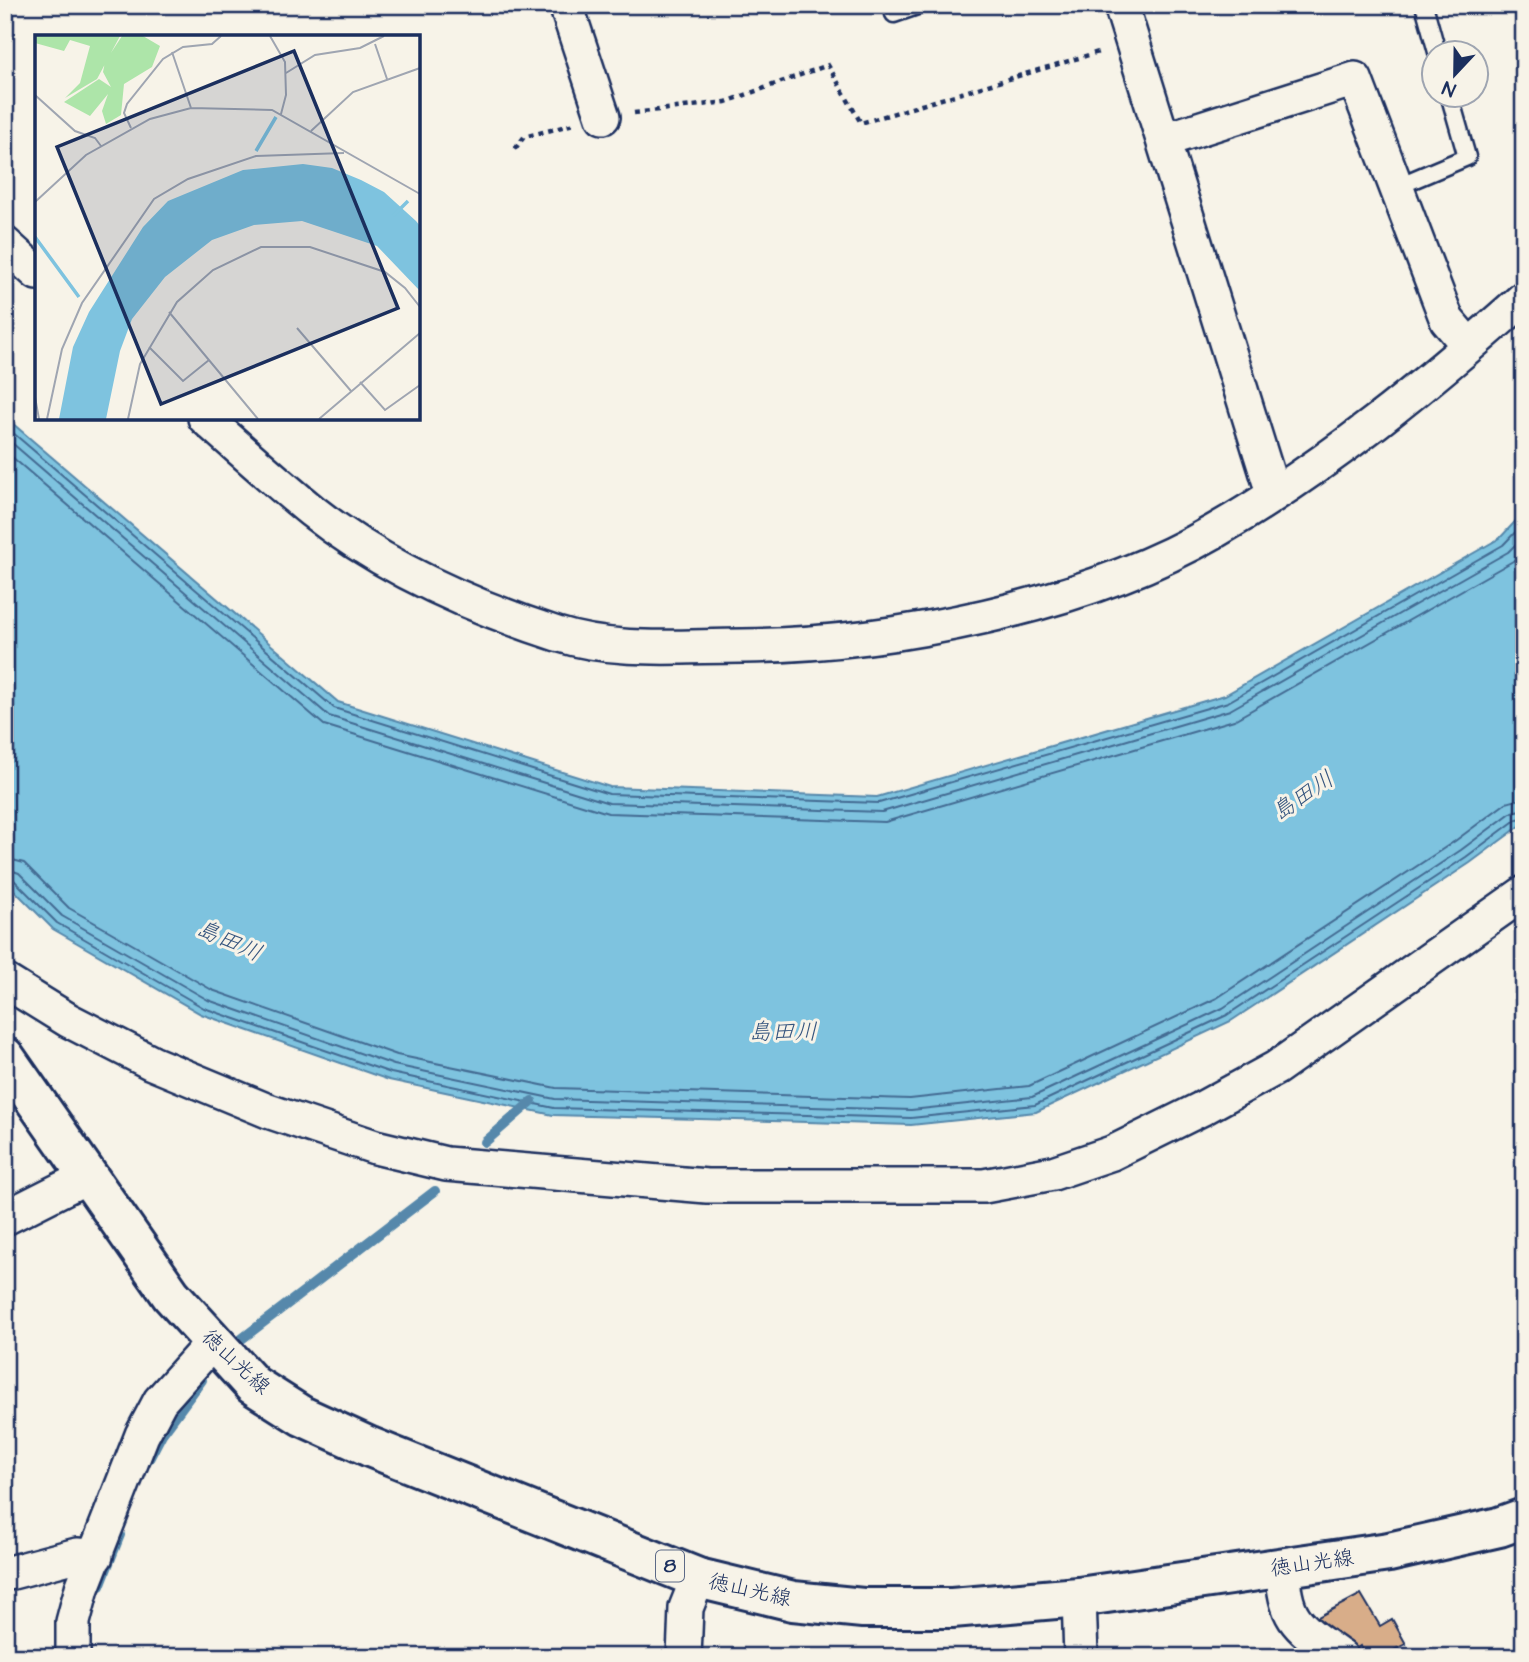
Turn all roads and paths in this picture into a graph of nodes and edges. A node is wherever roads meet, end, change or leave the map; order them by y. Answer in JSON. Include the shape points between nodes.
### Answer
{"nodes":[{"id":1,"x":566,"y":5,"type":"edge"},
{"id":2,"x":920,"y":5,"type":"edge"},
{"id":3,"x":1121,"y":5,"type":"edge"},
{"id":4,"x":1424,"y":5,"type":"edge"},
{"id":5,"x":894,"y":13,"type":"dead end"},
{"id":6,"x":1433,"y":38,"type":"edge"},
{"id":7,"x":1133,"y":41,"type":"junction"},
{"id":8,"x":1453,"y":108,"type":"edge"},
{"id":9,"x":603,"y":117,"type":"junction"},
{"id":10,"x":1164,"y":140,"type":"junction"},
{"id":11,"x":515,"y":149,"type":"dead end"},
{"id":12,"x":1396,"y":187,"type":"junction"},
{"id":13,"x":5,"y":244,"type":"edge"},
{"id":14,"x":35,"y":271,"type":"edge"},
{"id":15,"x":1524,"y":298,"type":"edge"},
{"id":16,"x":1469,"y":346,"type":"junction"},
{"id":17,"x":207,"y":420,"type":"edge"},
{"id":18,"x":1278,"y":491,"type":"junction"},
{"id":19,"x":1524,"y":893,"type":"edge"},
{"id":20,"x":5,"y":981,"type":"edge"},
{"id":21,"x":5,"y":1057,"type":"edge"},
{"id":22,"x":86,"y":1177,"type":"junction"},
{"id":23,"x":5,"y":1218,"type":"edge"},
{"id":24,"x":212,"y":1343,"type":"junction"},
{"id":25,"x":1524,"y":1518,"type":"edge"},
{"id":26,"x":96,"y":1556,"type":"junction"},
{"id":27,"x":1283,"y":1567,"type":"junction"},
{"id":28,"x":5,"y":1574,"type":"edge"},
{"id":29,"x":698,"y":1578,"type":"junction"},
{"id":30,"x":1079,"y":1597,"type":"junction"},
{"id":31,"x":73,"y":1657,"type":"edge"},
{"id":32,"x":684,"y":1657,"type":"edge"},
{"id":33,"x":1082,"y":1657,"type":"edge"},
{"id":34,"x":1341,"y":1657,"type":"edge"}],
"edges":[{"from":1,"to":9,"type":"street"},
{"from":2,"to":5,"type":"lane"},
{"from":3,"to":7,"type":"street"},
{"from":4,"to":6,"type":"lane"},
{"from":7,"to":9,"type":"path","via":[[861,123],[828,65],[726,102]]},
{"from":7,"to":10,"type":"street"},
{"from":8,"to":12,"type":"lane","via":[[1467,157]]},
{"from":9,"to":11,"type":"path","via":[[524,137]]},
{"from":10,"to":12,"type":"street","via":[[1354,79]]},
{"from":10,"to":18,"type":"street","via":[[1269,480]]},
{"from":12,"to":16,"type":"street","via":[[1447,320]]},
{"from":13,"to":14,"type":"street"},
{"from":15,"to":16,"type":"street"},
{"from":16,"to":18,"type":"street","via":[[1346,447]]},
{"from":17,"to":18,"type":"street","via":[[313,512],[406,572],[560,635],[620,647],[786,645],[938,627],[1042,602],[1150,563],[1213,532]]},
{"from":19,"to":20,"type":"street","via":[[1276,1068],[1201,1109],[1112,1153],[1053,1173],[984,1186],[707,1186],[446,1164],[375,1147],[268,1111],[152,1063]]},
{"from":21,"to":22,"type":"main road","name":"徳山光線","number":"8"},
{"from":22,"to":23,"type":"street"},
{"from":22,"to":24,"type":"main road","name":"徳山光線","number":"8","via":[[171,1295]]},
{"from":24,"to":26,"type":"street","via":[[160,1401],[142,1435]]},
{"from":24,"to":29,"type":"main road","name":"徳山光線","number":"8","via":[[253,1385],[302,1416]]},
{"from":25,"to":27,"type":"main road","name":"徳山光線","number":"8","via":[[1389,1552]]},
{"from":26,"to":28,"type":"street","via":[[77,1555]]},
{"from":26,"to":31,"type":"street","via":[[73,1622]]},
{"from":27,"to":30,"type":"main road","name":"徳山光線","number":"8"},
{"from":27,"to":34,"type":"street","via":[[1283,1596],[1298,1627]]},
{"from":29,"to":30,"type":"main road","name":"徳山光線","number":"8","via":[[793,1601],[863,1608],[952,1608]]},
{"from":29,"to":32,"type":"street","via":[[686,1608]]},
{"from":30,"to":33,"type":"street"}]}
